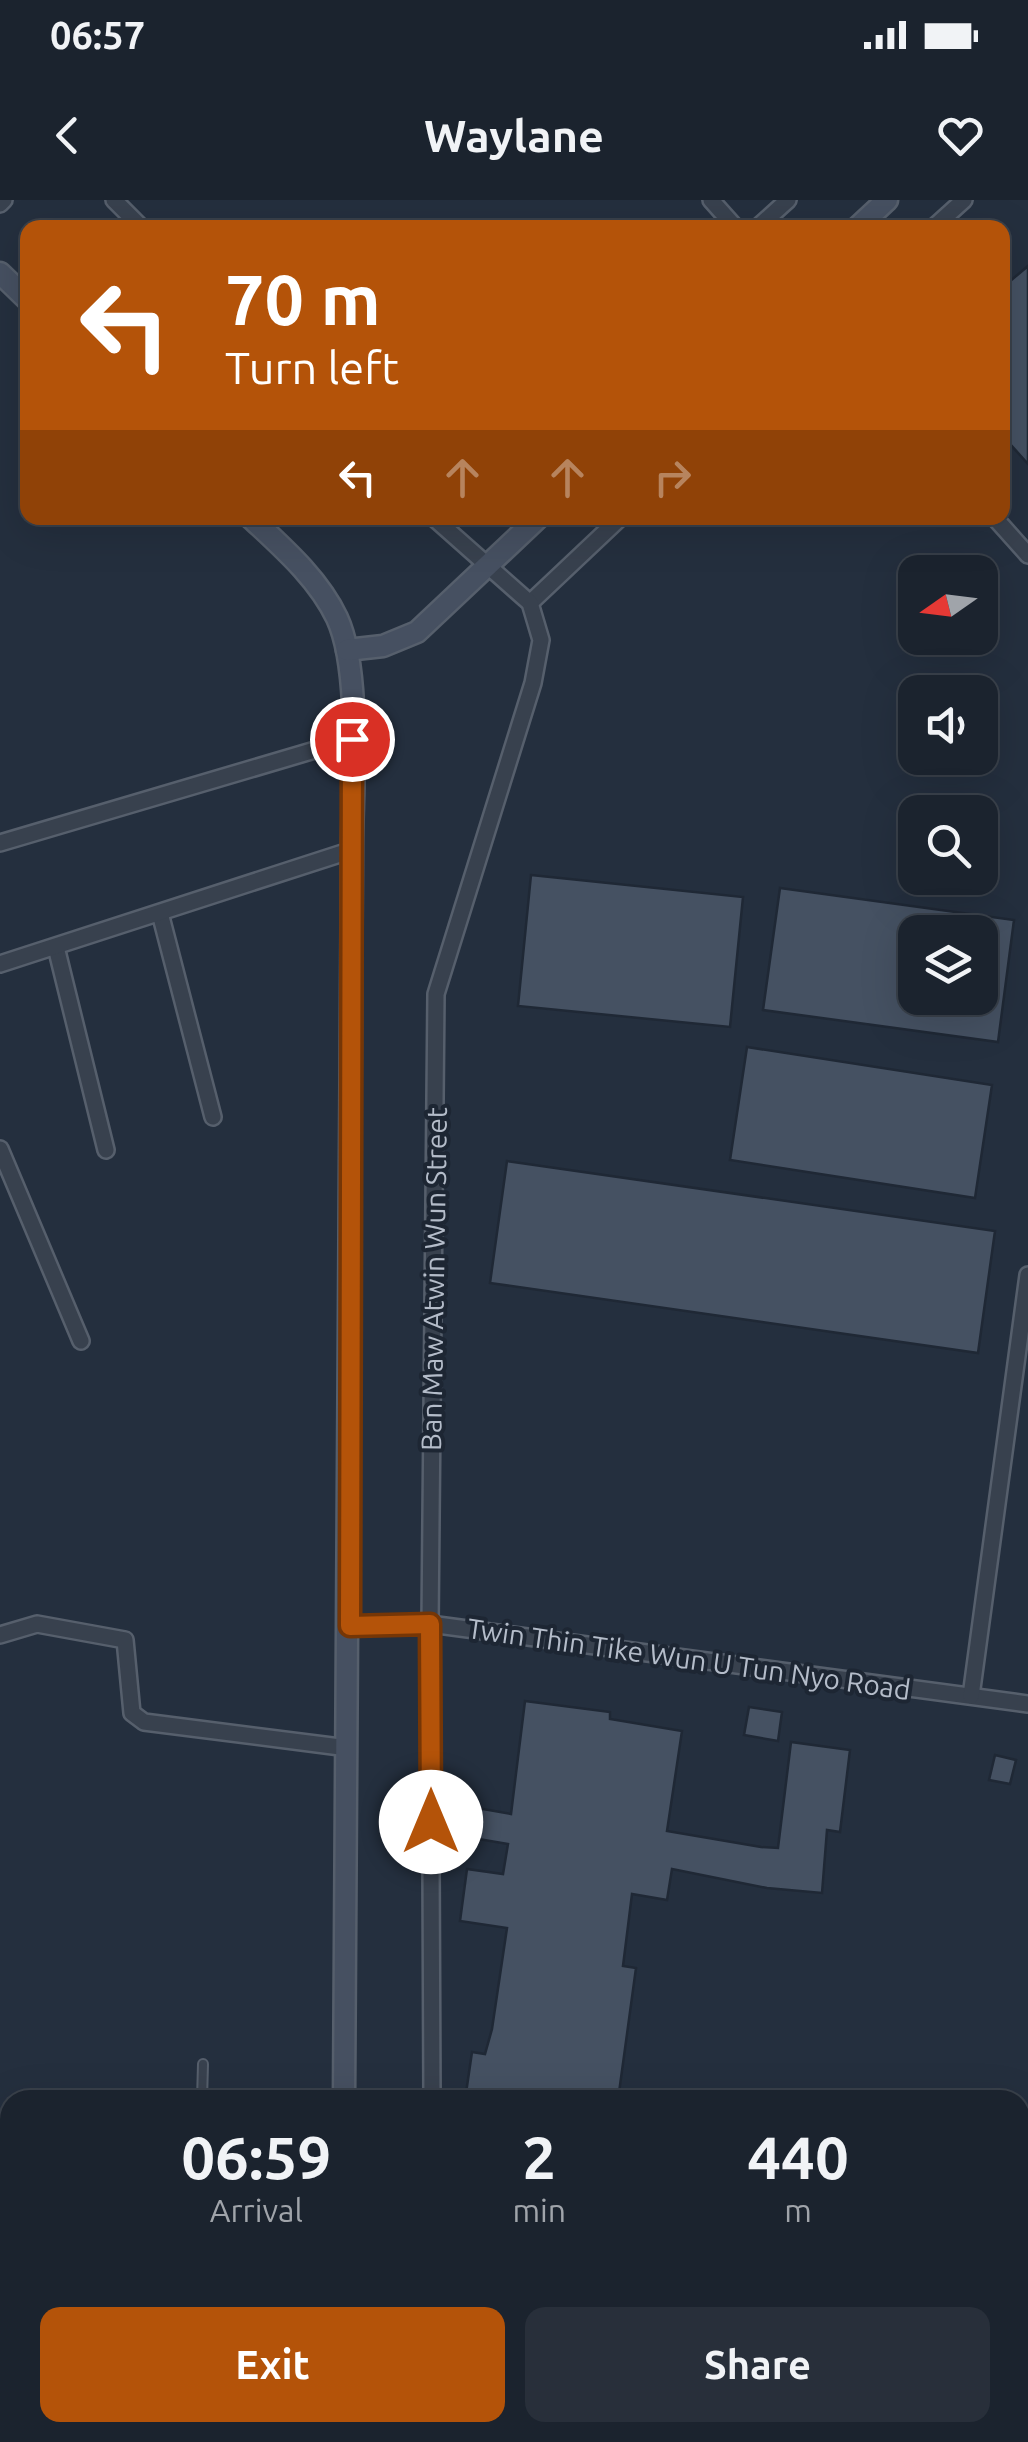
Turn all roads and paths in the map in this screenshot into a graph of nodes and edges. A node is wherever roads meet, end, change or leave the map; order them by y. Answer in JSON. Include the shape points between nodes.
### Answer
{"nodes":[{"id":1,"x":114,"y":200,"type":"edge"},
{"id":2,"x":711,"y":200,"type":"edge"},
{"id":3,"x":788,"y":200,"type":"edge"},
{"id":4,"x":888,"y":200,"type":"edge"},
{"id":5,"x":964,"y":200,"type":"edge"},
{"id":6,"x":134,"y":220,"type":"edge"},
{"id":7,"x":729,"y":220,"type":"edge"},
{"id":8,"x":766,"y":220,"type":"edge"},
{"id":9,"x":866,"y":220,"type":"edge"},
{"id":10,"x":942,"y":220,"type":"edge"},
{"id":11,"x":0,"y":274,"type":"edge"},
{"id":12,"x":20,"y":293,"type":"edge"},
{"id":13,"x":258,"y":525,"type":"edge"},
{"id":14,"x":443,"y":525,"type":"edge"},
{"id":15,"x":530,"y":525,"type":"edge"},
{"id":16,"x":613,"y":525,"type":"edge"},
{"id":17,"x":1000,"y":525,"type":"edge"},
{"id":18,"x":1028,"y":555,"type":"edge"},
{"id":19,"x":484,"y":566,"type":"junction"},
{"id":20,"x":530,"y":603,"type":"junction"},
{"id":21,"x":348,"y":650,"type":"junction"},
{"id":22,"x":352,"y":739,"type":"junction"},
{"id":23,"x":0,"y":843,"type":"edge"},
{"id":24,"x":352,"y":850,"type":"junction"},
{"id":25,"x":160,"y":913,"type":"junction"},
{"id":26,"x":56,"y":947,"type":"junction"},
{"id":27,"x":0,"y":964,"type":"edge"},
{"id":28,"x":213,"y":1117,"type":"dead end"},
{"id":29,"x":0,"y":1149,"type":"edge"},
{"id":30,"x":106,"y":1150,"type":"dead end"},
{"id":31,"x":1028,"y":1275,"type":"edge"},
{"id":32,"x":81,"y":1342,"type":"dead end"},
{"id":33,"x":430,"y":1624,"type":"junction"},
{"id":34,"x":350,"y":1626,"type":"junction"},
{"id":35,"x":0,"y":1635,"type":"edge"},
{"id":36,"x":971,"y":1696,"type":"junction"},
{"id":37,"x":1028,"y":1704,"type":"edge"},
{"id":38,"x":348,"y":1748,"type":"junction"},
{"id":39,"x":203,"y":2064,"type":"dead end"},
{"id":40,"x":202,"y":2090,"type":"edge"},
{"id":41,"x":344,"y":2090,"type":"edge"},
{"id":42,"x":432,"y":2090,"type":"edge"}],
"edges":[{"from":1,"to":6,"type":"street"},
{"from":2,"to":7,"type":"street"},
{"from":3,"to":8,"type":"street"},
{"from":4,"to":9,"type":"main road"},
{"from":5,"to":10,"type":"street"},
{"from":11,"to":12,"type":"main road"},
{"from":13,"to":21,"type":"main road","via":[[302,566],[336,617]]},
{"from":14,"to":19,"type":"street"},
{"from":15,"to":19,"type":"main road"},
{"from":16,"to":20,"type":"street"},
{"from":17,"to":18,"type":"street"},
{"from":19,"to":20,"type":"street"},
{"from":19,"to":21,"type":"main road","via":[[418,632]]},
{"from":20,"to":33,"type":"street","name":"Ban Maw Atwin Wun Street","via":[[541,640],[533,683],[436,994]]},
{"from":21,"to":22,"type":"main road"},
{"from":22,"to":23,"type":"street"},
{"from":22,"to":24,"type":"main road"},
{"from":24,"to":25,"type":"street"},
{"from":24,"to":34,"type":"main road"},
{"from":25,"to":26,"type":"street"},
{"from":25,"to":28,"type":"street"},
{"from":26,"to":27,"type":"street"},
{"from":26,"to":30,"type":"street"},
{"from":29,"to":32,"type":"street"},
{"from":31,"to":36,"type":"street"},
{"from":33,"to":34,"type":"street","name":"Twin Thin Tike Wun U Tun Nyo Road"},
{"from":33,"to":36,"type":"street","name":"Twin Thin Tike Wun U Tun Nyo Road"},
{"from":33,"to":42,"type":"street","name":"Ban Maw Atwin Wun Street"},
{"from":34,"to":38,"type":"main road"},
{"from":35,"to":38,"type":"street","via":[[37,1624],[124,1640],[132,1713],[144,1722]]},
{"from":36,"to":37,"type":"street","name":"Twin Thin Tike Wun U Tun Nyo Road"},
{"from":38,"to":41,"type":"main road"},
{"from":39,"to":40,"type":"lane"}]}
